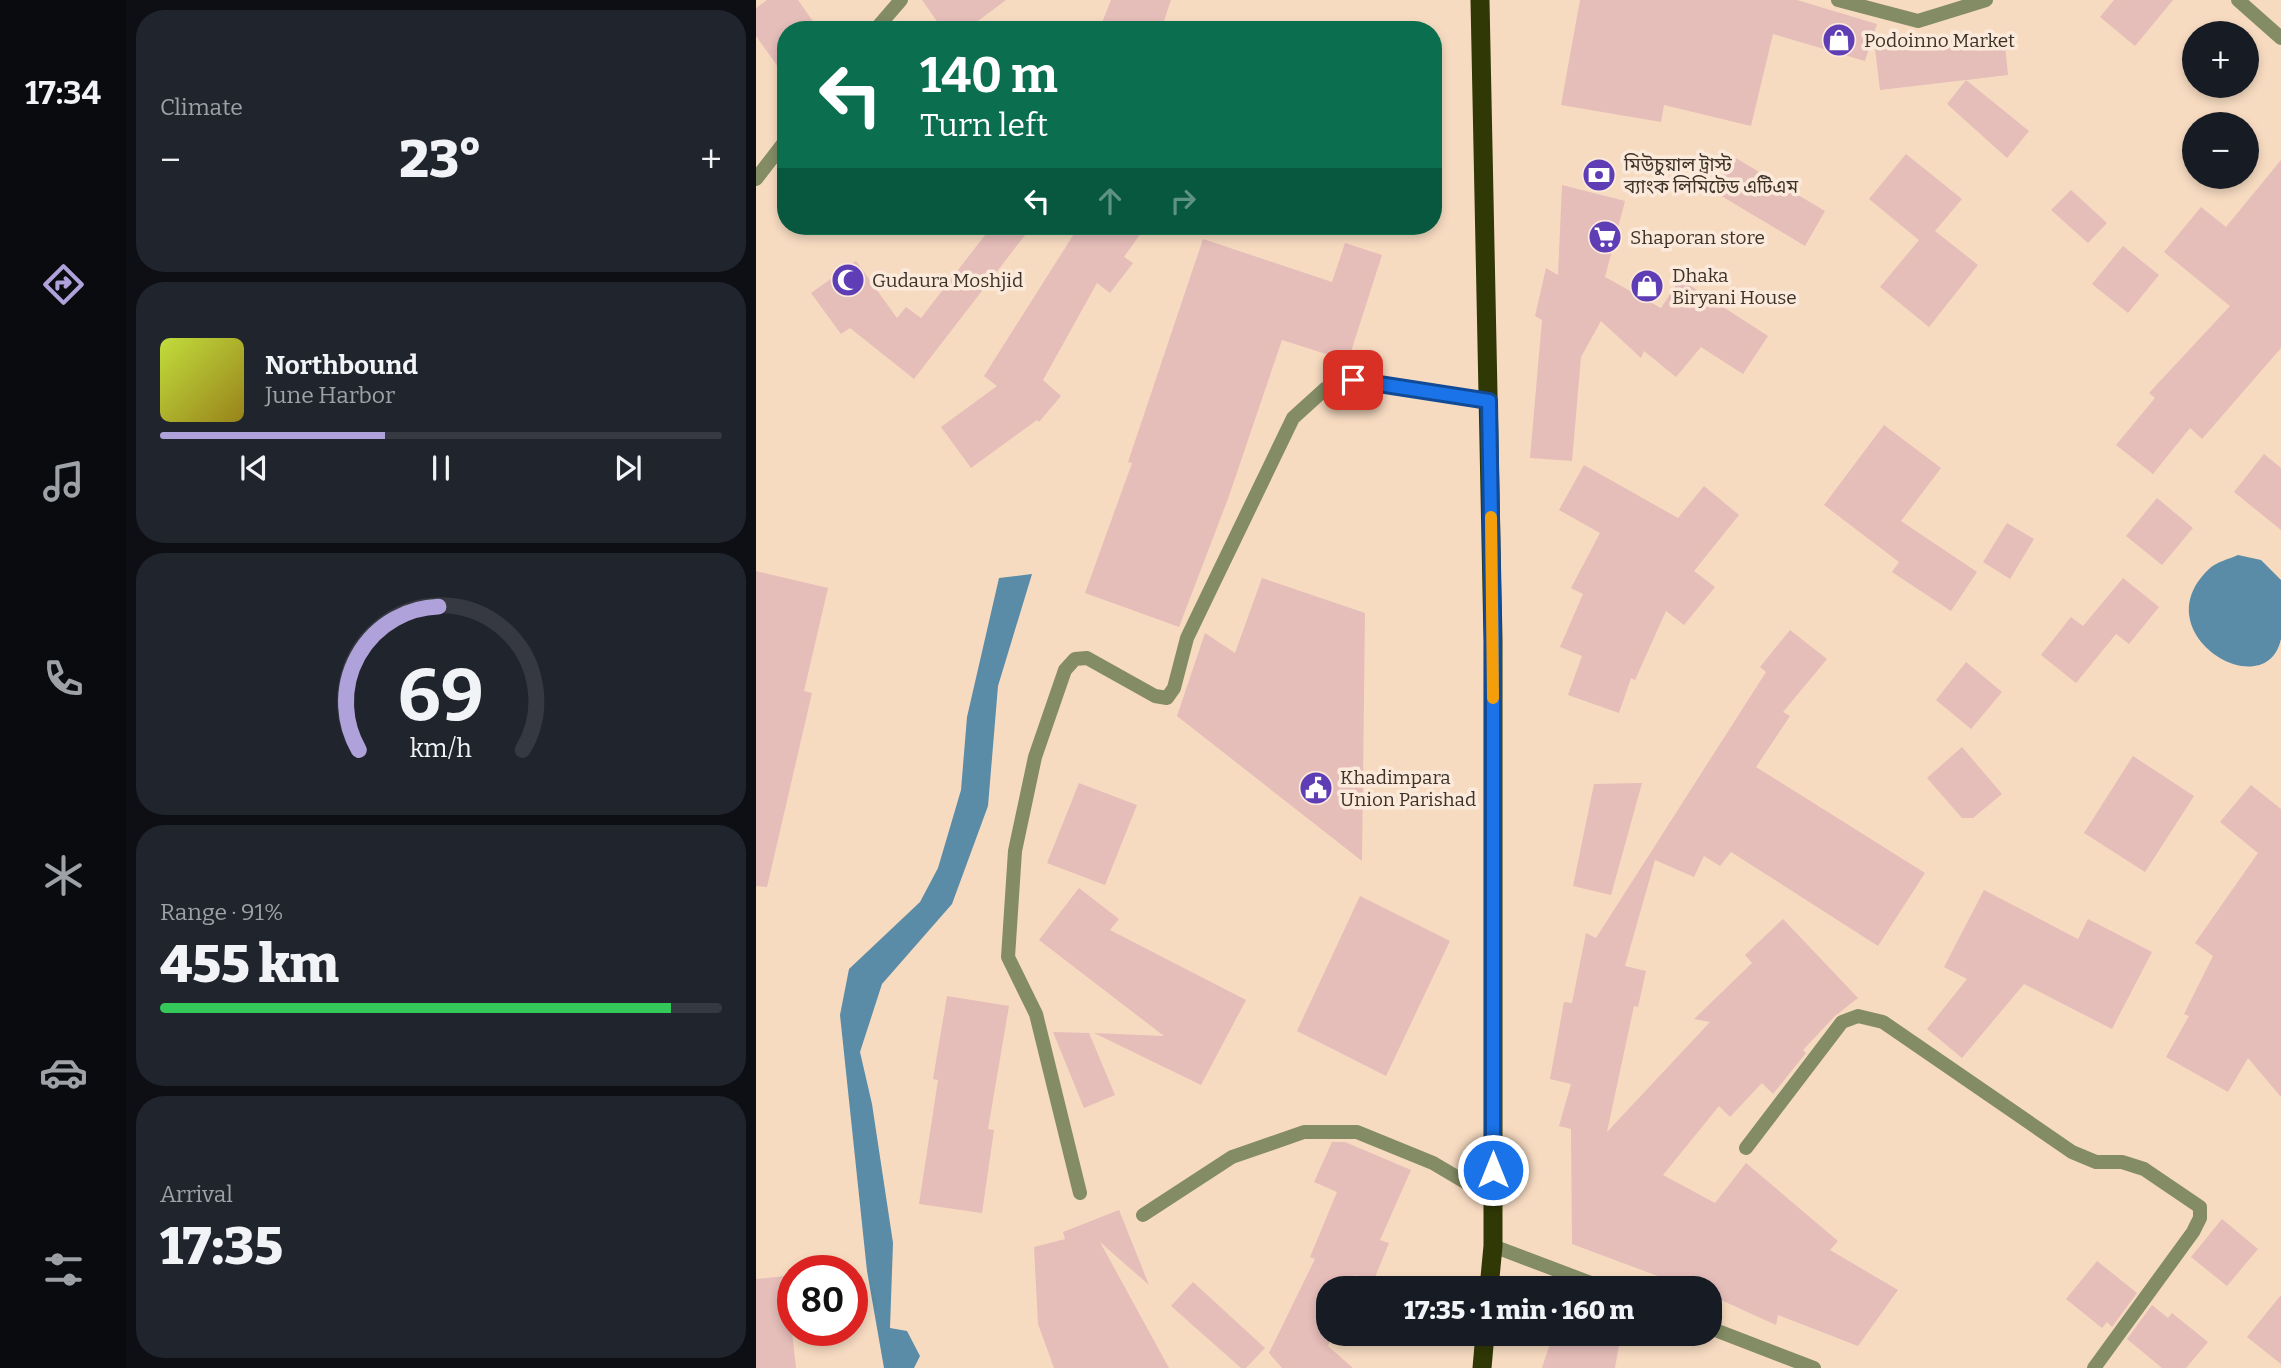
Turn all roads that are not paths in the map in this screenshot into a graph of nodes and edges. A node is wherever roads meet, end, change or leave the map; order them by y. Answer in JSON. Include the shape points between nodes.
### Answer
{"nodes":[{"id":1,"x":901,"y":0,"type":"edge"},
{"id":2,"x":1480,"y":0,"type":"edge"},
{"id":3,"x":1838,"y":0,"type":"edge"},
{"id":4,"x":1986,"y":0,"type":"edge"},
{"id":5,"x":2238,"y":0,"type":"edge"},
{"id":6,"x":883,"y":21,"type":"edge"},
{"id":7,"x":2281,"y":38,"type":"edge"},
{"id":8,"x":777,"y":152,"type":"edge"},
{"id":9,"x":756,"y":179,"type":"edge"},
{"id":10,"x":1489,"y":401,"type":"junction"},
{"id":11,"x":1746,"y":1148,"type":"dead end"},
{"id":12,"x":1080,"y":1193,"type":"dead end"},
{"id":13,"x":1492,"y":1198,"type":"junction"},
{"id":14,"x":1143,"y":1215,"type":"dead end"},
{"id":15,"x":1493,"y":1246,"type":"junction"},
{"id":16,"x":1490,"y":1276,"type":"edge"},
{"id":17,"x":1572,"y":1276,"type":"edge"},
{"id":18,"x":1722,"y":1333,"type":"edge"},
{"id":19,"x":1484,"y":1346,"type":"edge"},
{"id":20,"x":1482,"y":1368,"type":"edge"},
{"id":21,"x":1814,"y":1368,"type":"edge"},
{"id":22,"x":2094,"y":1368,"type":"edge"}],
"edges":[{"from":1,"to":6,"type":"street"},
{"from":2,"to":10,"type":"highway"},
{"from":3,"to":4,"type":"street","via":[[1918,21]]},
{"from":5,"to":7,"type":"street"},
{"from":8,"to":9,"type":"street"},
{"from":10,"to":12,"type":"street","via":[[1353,380],[1325,389],[1293,418],[1187,638],[1167,698],[1155,696],[1087,658],[1075,659],[1065,670],[1035,757],[1015,851],[1008,957],[1036,1014]]},
{"from":10,"to":13,"type":"highway"},
{"from":11,"to":22,"type":"street","via":[[1842,1022],[1858,1016],[1883,1022],[2072,1152],[2096,1162],[2122,1162],[2144,1169],[2182,1193],[2200,1206],[2200,1218]]},
{"from":13,"to":14,"type":"street","via":[[1433,1163],[1357,1132],[1304,1132],[1232,1157]]},
{"from":13,"to":15,"type":"highway"},
{"from":15,"to":16,"type":"highway"},
{"from":15,"to":17,"type":"street"},
{"from":18,"to":21,"type":"street"},
{"from":19,"to":20,"type":"highway"}]}
